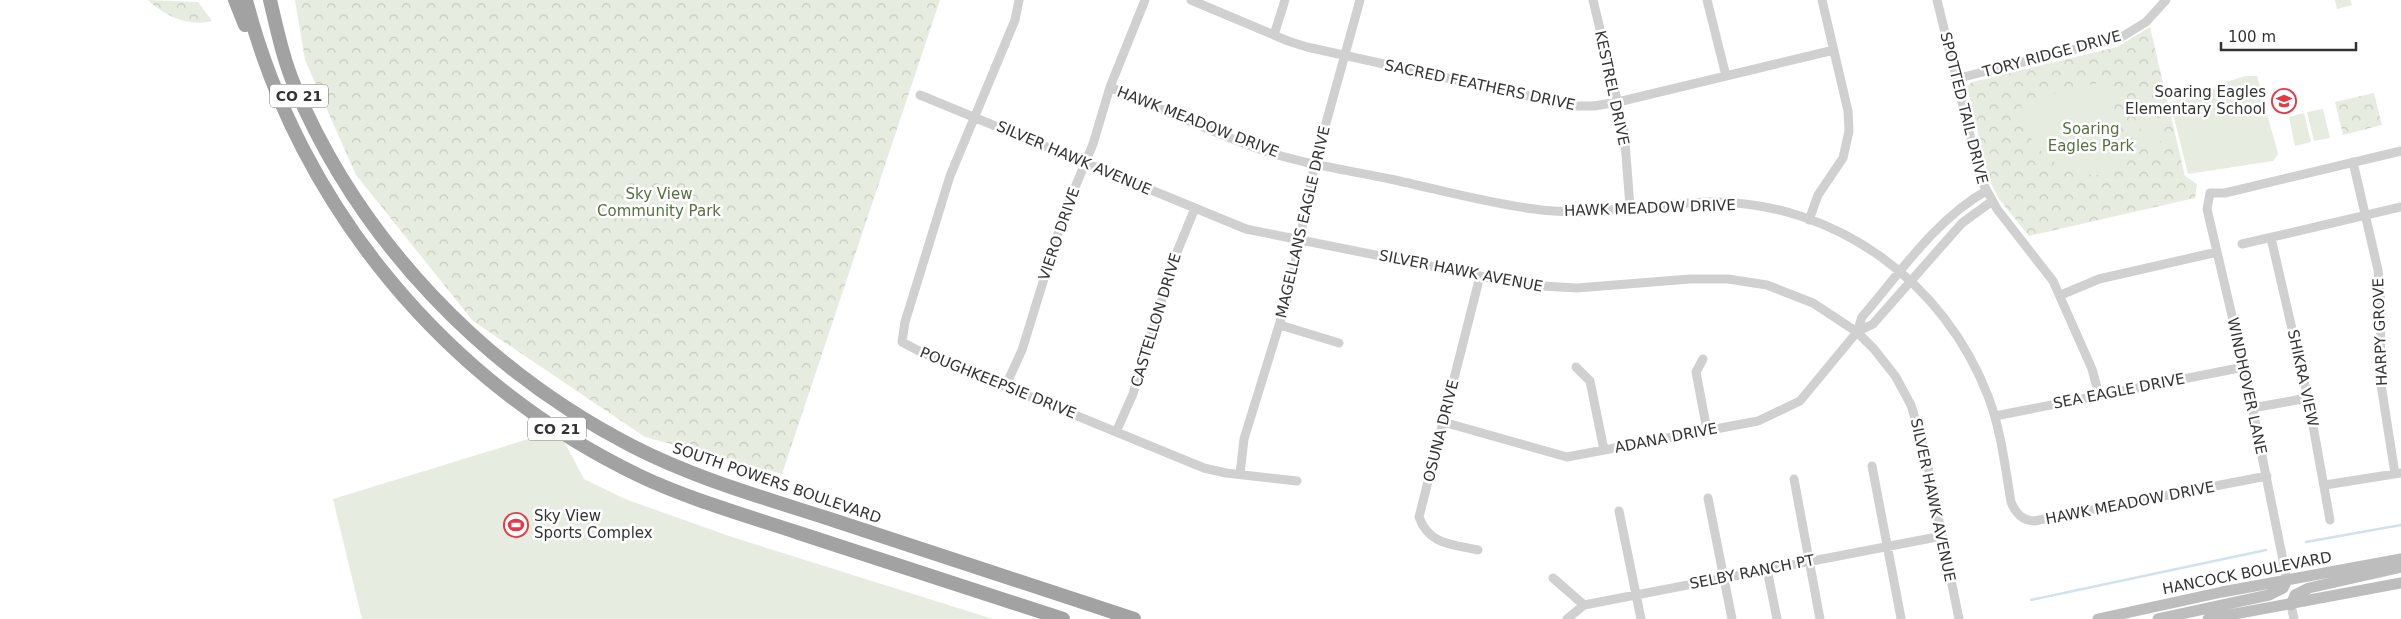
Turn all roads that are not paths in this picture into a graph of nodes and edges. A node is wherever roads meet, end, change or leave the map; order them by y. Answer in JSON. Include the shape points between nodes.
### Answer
{"nodes":[{"id":1,"x":234,"y":0,"type":"edge"},
{"id":2,"x":246,"y":0,"type":"edge"},
{"id":3,"x":270,"y":0,"type":"edge"},
{"id":4,"x":279,"y":0,"type":"edge"},
{"id":5,"x":1019,"y":0,"type":"edge"},
{"id":6,"x":1145,"y":0,"type":"edge"},
{"id":7,"x":1190,"y":0,"type":"edge"},
{"id":8,"x":1285,"y":0,"type":"edge"},
{"id":9,"x":1360,"y":0,"type":"edge"},
{"id":10,"x":1593,"y":0,"type":"edge"},
{"id":11,"x":1707,"y":0,"type":"edge"},
{"id":12,"x":1822,"y":0,"type":"edge"},
{"id":13,"x":1937,"y":0,"type":"edge"},
{"id":14,"x":2166,"y":0,"type":"edge"},
{"id":15,"x":1274,"y":35,"type":"junction"},
{"id":16,"x":1834,"y":50,"type":"junction"},
{"id":17,"x":1345,"y":56,"type":"junction"},
{"id":18,"x":1726,"y":76,"type":"junction"},
{"id":19,"x":1955,"y":79,"type":"junction"},
{"id":20,"x":1110,"y":87,"type":"junction"},
{"id":21,"x":274,"y":90,"type":"junction"},
{"id":22,"x":920,"y":95,"type":"dead end"},
{"id":23,"x":1618,"y":102,"type":"junction"},
{"id":24,"x":974,"y":117,"type":"junction"},
{"id":25,"x":317,"y":134,"type":"junction"},
{"id":26,"x":2401,"y":151,"type":"edge"},
{"id":27,"x":1085,"y":162,"type":"junction"},
{"id":28,"x":2353,"y":162,"type":"junction"},
{"id":29,"x":1315,"y":163,"type":"junction"},
{"id":30,"x":1986,"y":191,"type":"junction"},
{"id":31,"x":1991,"y":202,"type":"junction"},
{"id":32,"x":1630,"y":207,"type":"junction"},
{"id":33,"x":2401,"y":207,"type":"edge"},
{"id":34,"x":1195,"y":208,"type":"junction"},
{"id":35,"x":2365,"y":215,"type":"junction"},
{"id":36,"x":1808,"y":220,"type":"junction"},
{"id":37,"x":2271,"y":238,"type":"junction"},
{"id":38,"x":1301,"y":239,"type":"junction"},
{"id":39,"x":2242,"y":244,"type":"dead end"},
{"id":40,"x":2217,"y":252,"type":"junction"},
{"id":41,"x":1901,"y":271,"type":"junction"},
{"id":42,"x":1480,"y":276,"type":"junction"},
{"id":43,"x":1911,"y":280,"type":"junction"},
{"id":44,"x":2061,"y":295,"type":"junction"},
{"id":45,"x":1280,"y":325,"type":"junction"},
{"id":46,"x":1857,"y":332,"type":"junction"},
{"id":47,"x":1339,"y":342,"type":"dead end"},
{"id":48,"x":1703,"y":359,"type":"dead end"},
{"id":49,"x":1576,"y":367,"type":"dead end"},
{"id":50,"x":2244,"y":367,"type":"junction"},
{"id":51,"x":1006,"y":385,"type":"junction"},
{"id":52,"x":2099,"y":395,"type":"junction"},
{"id":53,"x":2308,"y":398,"type":"junction"},
{"id":54,"x":2252,"y":408,"type":"junction"},
{"id":55,"x":1995,"y":416,"type":"junction"},
{"id":56,"x":1443,"y":422,"type":"junction"},
{"id":57,"x":1707,"y":430,"type":"junction"},
{"id":58,"x":1116,"y":432,"type":"junction"},
{"id":59,"x":1604,"y":450,"type":"junction"},
{"id":60,"x":1872,"y":466,"type":"dead end"},
{"id":61,"x":2398,"y":473,"type":"edge"},
{"id":62,"x":1240,"y":474,"type":"junction"},
{"id":63,"x":2267,"y":476,"type":"junction"},
{"id":64,"x":1794,"y":479,"type":"dead end"},
{"id":65,"x":1297,"y":481,"type":"dead end"},
{"id":66,"x":2325,"y":485,"type":"junction"},
{"id":67,"x":1708,"y":498,"type":"dead end"},
{"id":68,"x":1619,"y":511,"type":"dead end"},
{"id":69,"x":2330,"y":520,"type":"dead end"},
{"id":70,"x":1942,"y":536,"type":"junction"},
{"id":71,"x":1887,"y":546,"type":"junction"},
{"id":72,"x":1478,"y":550,"type":"dead end"},
{"id":73,"x":2401,"y":559,"type":"edge"},
{"id":74,"x":1809,"y":561,"type":"junction"},
{"id":75,"x":2401,"y":567,"type":"edge"},
{"id":76,"x":1767,"y":569,"type":"junction"},
{"id":77,"x":1724,"y":577,"type":"junction"},
{"id":78,"x":1553,"y":578,"type":"dead end"},
{"id":79,"x":2287,"y":580,"type":"junction"},
{"id":80,"x":2401,"y":583,"type":"edge"},
{"id":81,"x":1636,"y":594,"type":"junction"},
{"id":82,"x":1584,"y":605,"type":"junction"},
{"id":83,"x":2291,"y":605,"type":"junction"},
{"id":84,"x":1901,"y":618,"type":"edge"},
{"id":85,"x":1063,"y":619,"type":"edge"},
{"id":86,"x":1134,"y":619,"type":"edge"},
{"id":87,"x":1567,"y":619,"type":"edge"},
{"id":88,"x":1641,"y":619,"type":"edge"},
{"id":89,"x":1732,"y":619,"type":"edge"},
{"id":90,"x":1777,"y":619,"type":"edge"},
{"id":91,"x":1820,"y":619,"type":"edge"},
{"id":92,"x":1959,"y":619,"type":"edge"},
{"id":93,"x":2100,"y":619,"type":"edge"},
{"id":94,"x":2158,"y":619,"type":"edge"},
{"id":95,"x":2208,"y":619,"type":"edge"},
{"id":96,"x":2294,"y":619,"type":"edge"}],
"edges":[{"from":1,"to":21,"type":"highway"},
{"from":2,"to":21,"type":"highway","number":"CO 21"},
{"from":3,"to":25,"type":"highway","name":"SOUTH POWERS BOULEVARD","number":"CO 21","via":[[294,84]]},
{"from":4,"to":25,"type":"highway","via":[[295,69]]},
{"from":5,"to":24,"type":"street","name":"POUGHKEEPSIE DRIVE","via":[[1015,20]]},
{"from":6,"to":20,"type":"street","name":"VIERO DRIVE"},
{"from":7,"to":15,"type":"street","name":"SACRED FEATHERS DRIVE"},
{"from":8,"to":15,"type":"street"},
{"from":9,"to":17,"type":"street","name":"MAGELLANS EAGLE DRIVE"},
{"from":10,"to":23,"type":"street","name":"KESTREL DRIVE"},
{"from":11,"to":18,"type":"street"},
{"from":12,"to":16,"type":"street"},
{"from":13,"to":19,"type":"street","name":"SPOTTED TAIL DRIVE"},
{"from":14,"to":19,"type":"street","name":"TORY RIDGE DRIVE","via":[[2146,22],[2120,38]]},
{"from":15,"to":17,"type":"street","name":"SACRED FEATHERS DRIVE"},
{"from":16,"to":18,"type":"street","name":"SACRED FEATHERS DRIVE"},
{"from":16,"to":36,"type":"street","via":[[1848,111],[1848,142],[1843,158],[1818,195]]},
{"from":17,"to":23,"type":"street","name":"SACRED FEATHERS DRIVE","via":[[1564,106]]},
{"from":17,"to":29,"type":"street","name":"MAGELLANS EAGLE DRIVE"},
{"from":18,"to":23,"type":"street","name":"SACRED FEATHERS DRIVE"},
{"from":19,"to":30,"type":"street","name":"SPOTTED TAIL DRIVE","via":[[1977,169]]},
{"from":20,"to":27,"type":"street","name":"VIERO DRIVE","via":[[1098,132]]},
{"from":20,"to":29,"type":"street","name":"HAWK MEADOW DRIVE","via":[[1251,146]]},
{"from":21,"to":85,"type":"highway","number":"CO 21","via":[[322,184],[358,241],[381,270],[450,345],[534,414],[585,446],[668,488]]},
{"from":22,"to":24,"type":"street","name":"SILVER HAWK AVENUE"},
{"from":23,"to":32,"type":"street","name":"KESTREL DRIVE","via":[[1624,130]]},
{"from":24,"to":27,"type":"street","name":"SILVER HAWK AVENUE"},
{"from":24,"to":51,"type":"street","name":"POUGHKEEPSIE DRIVE","via":[[950,176],[905,322],[902,342]]},
{"from":25,"to":86,"type":"highway","name":"SOUTH POWERS BOULEVARD","number":"CO 21","via":[[358,202],[425,288],[495,355],[568,410],[632,446],[702,476]]},
{"from":26,"to":28,"type":"street"},
{"from":27,"to":34,"type":"street","name":"SILVER HAWK AVENUE"},
{"from":27,"to":51,"type":"street","name":"VIERO DRIVE","via":[[1057,233],[1022,350]]},
{"from":28,"to":35,"type":"street","name":"HARPY GROVE"},
{"from":28,"to":40,"type":"street","name":"WINDHOVER LANE","via":[[2225,193],[2210,193],[2207,209]]},
{"from":29,"to":32,"type":"street","name":"HAWK MEADOW DRIVE","via":[[1533,209],[1562,212]]},
{"from":29,"to":38,"type":"street","name":"MAGELLANS EAGLE DRIVE"},
{"from":30,"to":31,"type":"street","name":"SPOTTED TAIL DRIVE"},
{"from":30,"to":41,"type":"street","via":[[1959,208]]},
{"from":31,"to":43,"type":"street","via":[[1962,223]]},
{"from":31,"to":44,"type":"street","name":"SPOTTED TAIL DRIVE","via":[[2048,272]]},
{"from":32,"to":36,"type":"street","name":"HAWK MEADOW DRIVE","via":[[1733,203],[1767,208]]},
{"from":33,"to":35,"type":"street"},
{"from":34,"to":38,"type":"street","name":"SILVER HAWK AVENUE","via":[[1234,226]]},
{"from":34,"to":58,"type":"street","name":"CASTELLON DRIVE","via":[[1175,257],[1133,394]]},
{"from":35,"to":37,"type":"street"},
{"from":35,"to":61,"type":"street","name":"HARPY GROVE","via":[[2379,278],[2380,378]]},
{"from":36,"to":41,"type":"street","name":"HAWK MEADOW DRIVE","via":[[1864,244]]},
{"from":37,"to":39,"type":"street"},
{"from":37,"to":53,"type":"street","name":"SHIKRA VIEW"},
{"from":38,"to":42,"type":"street","name":"SILVER HAWK AVENUE"},
{"from":38,"to":45,"type":"street","name":"MAGELLANS EAGLE DRIVE"},
{"from":40,"to":44,"type":"street","via":[[2099,279]]},
{"from":40,"to":50,"type":"street","name":"WINDHOVER LANE"},
{"from":41,"to":43,"type":"street","name":"HAWK MEADOW DRIVE"},
{"from":41,"to":46,"type":"street","via":[[1862,317]]},
{"from":42,"to":46,"type":"street","name":"SILVER HAWK AVENUE","via":[[1558,288],[1690,279],[1746,281],[1798,296]]},
{"from":42,"to":56,"type":"street","name":"OSUNA DRIVE"},
{"from":43,"to":46,"type":"street","via":[[1873,324]]},
{"from":43,"to":55,"type":"street","name":"HAWK MEADOW DRIVE","via":[[1938,308],[1958,336]]},
{"from":44,"to":52,"type":"street","name":"SPOTTED TAIL DRIVE","via":[[2092,369]]},
{"from":45,"to":47,"type":"street"},
{"from":45,"to":62,"type":"street","name":"MAGELLANS EAGLE DRIVE","via":[[1244,439]]},
{"from":46,"to":57,"type":"street","name":"ADANA DRIVE","via":[[1800,401],[1758,421]]},
{"from":46,"to":70,"type":"street","name":"SILVER HAWK AVENUE","via":[[1891,370],[1911,405],[1925,452]]},
{"from":48,"to":57,"type":"street","via":[[1696,372]]},
{"from":49,"to":59,"type":"street","via":[[1590,381]]},
{"from":50,"to":52,"type":"street","name":"SEA EAGLE DRIVE"},
{"from":50,"to":54,"type":"street","name":"WINDHOVER LANE"},
{"from":51,"to":58,"type":"street","name":"POUGHKEEPSIE DRIVE"},
{"from":52,"to":55,"type":"street","name":"SEA EAGLE DRIVE"},
{"from":53,"to":54,"type":"street"},
{"from":53,"to":66,"type":"street","name":"SHIKRA VIEW"},
{"from":54,"to":63,"type":"street","name":"WINDHOVER LANE"},
{"from":55,"to":63,"type":"street","name":"HAWK MEADOW DRIVE","via":[[2011,502],[2018,521],[2034,521]]},
{"from":56,"to":59,"type":"street","name":"ADANA DRIVE","via":[[1568,457]]},
{"from":56,"to":72,"type":"street","name":"OSUNA DRIVE","via":[[1419,517],[1423,528],[1434,540]]},
{"from":57,"to":59,"type":"street","name":"ADANA DRIVE"},
{"from":58,"to":62,"type":"street","name":"POUGHKEEPSIE DRIVE","via":[[1204,468]]},
{"from":60,"to":71,"type":"street"},
{"from":61,"to":66,"type":"street"},
{"from":62,"to":65,"type":"street","name":"POUGHKEEPSIE DRIVE"},
{"from":63,"to":79,"type":"street","name":"WINDHOVER LANE"},
{"from":64,"to":74,"type":"street"},
{"from":66,"to":69,"type":"street","name":"SHIKRA VIEW"},
{"from":67,"to":77,"type":"street"},
{"from":68,"to":81,"type":"street"},
{"from":70,"to":71,"type":"street","name":"SELBY RANCH PT"},
{"from":70,"to":92,"type":"street","name":"SILVER HAWK AVENUE"},
{"from":71,"to":74,"type":"street","name":"SELBY RANCH PT"},
{"from":71,"to":84,"type":"street"},
{"from":73,"to":79,"type":"main road","name":"HANCOCK BOULEVARD"},
{"from":74,"to":76,"type":"street","name":"SELBY RANCH PT"},
{"from":74,"to":91,"type":"street"},
{"from":75,"to":83,"type":"main road","via":[[2309,588],[2295,595]]},
{"from":76,"to":77,"type":"street","name":"SELBY RANCH PT"},
{"from":76,"to":90,"type":"street"},
{"from":77,"to":81,"type":"street","name":"SELBY RANCH PT"},
{"from":77,"to":89,"type":"street"},
{"from":78,"to":82,"type":"street"},
{"from":79,"to":93,"type":"main road","name":"HANCOCK BOULEVARD"},
{"from":79,"to":94,"type":"main road","via":[[2283,588],[2269,595]]},
{"from":80,"to":83,"type":"main road"},
{"from":81,"to":82,"type":"street","name":"SELBY RANCH PT"},
{"from":81,"to":88,"type":"street"},
{"from":82,"to":87,"type":"street","name":"SELBY RANCH PT"},
{"from":83,"to":95,"type":"main road"},
{"from":83,"to":96,"type":"street"}]}
